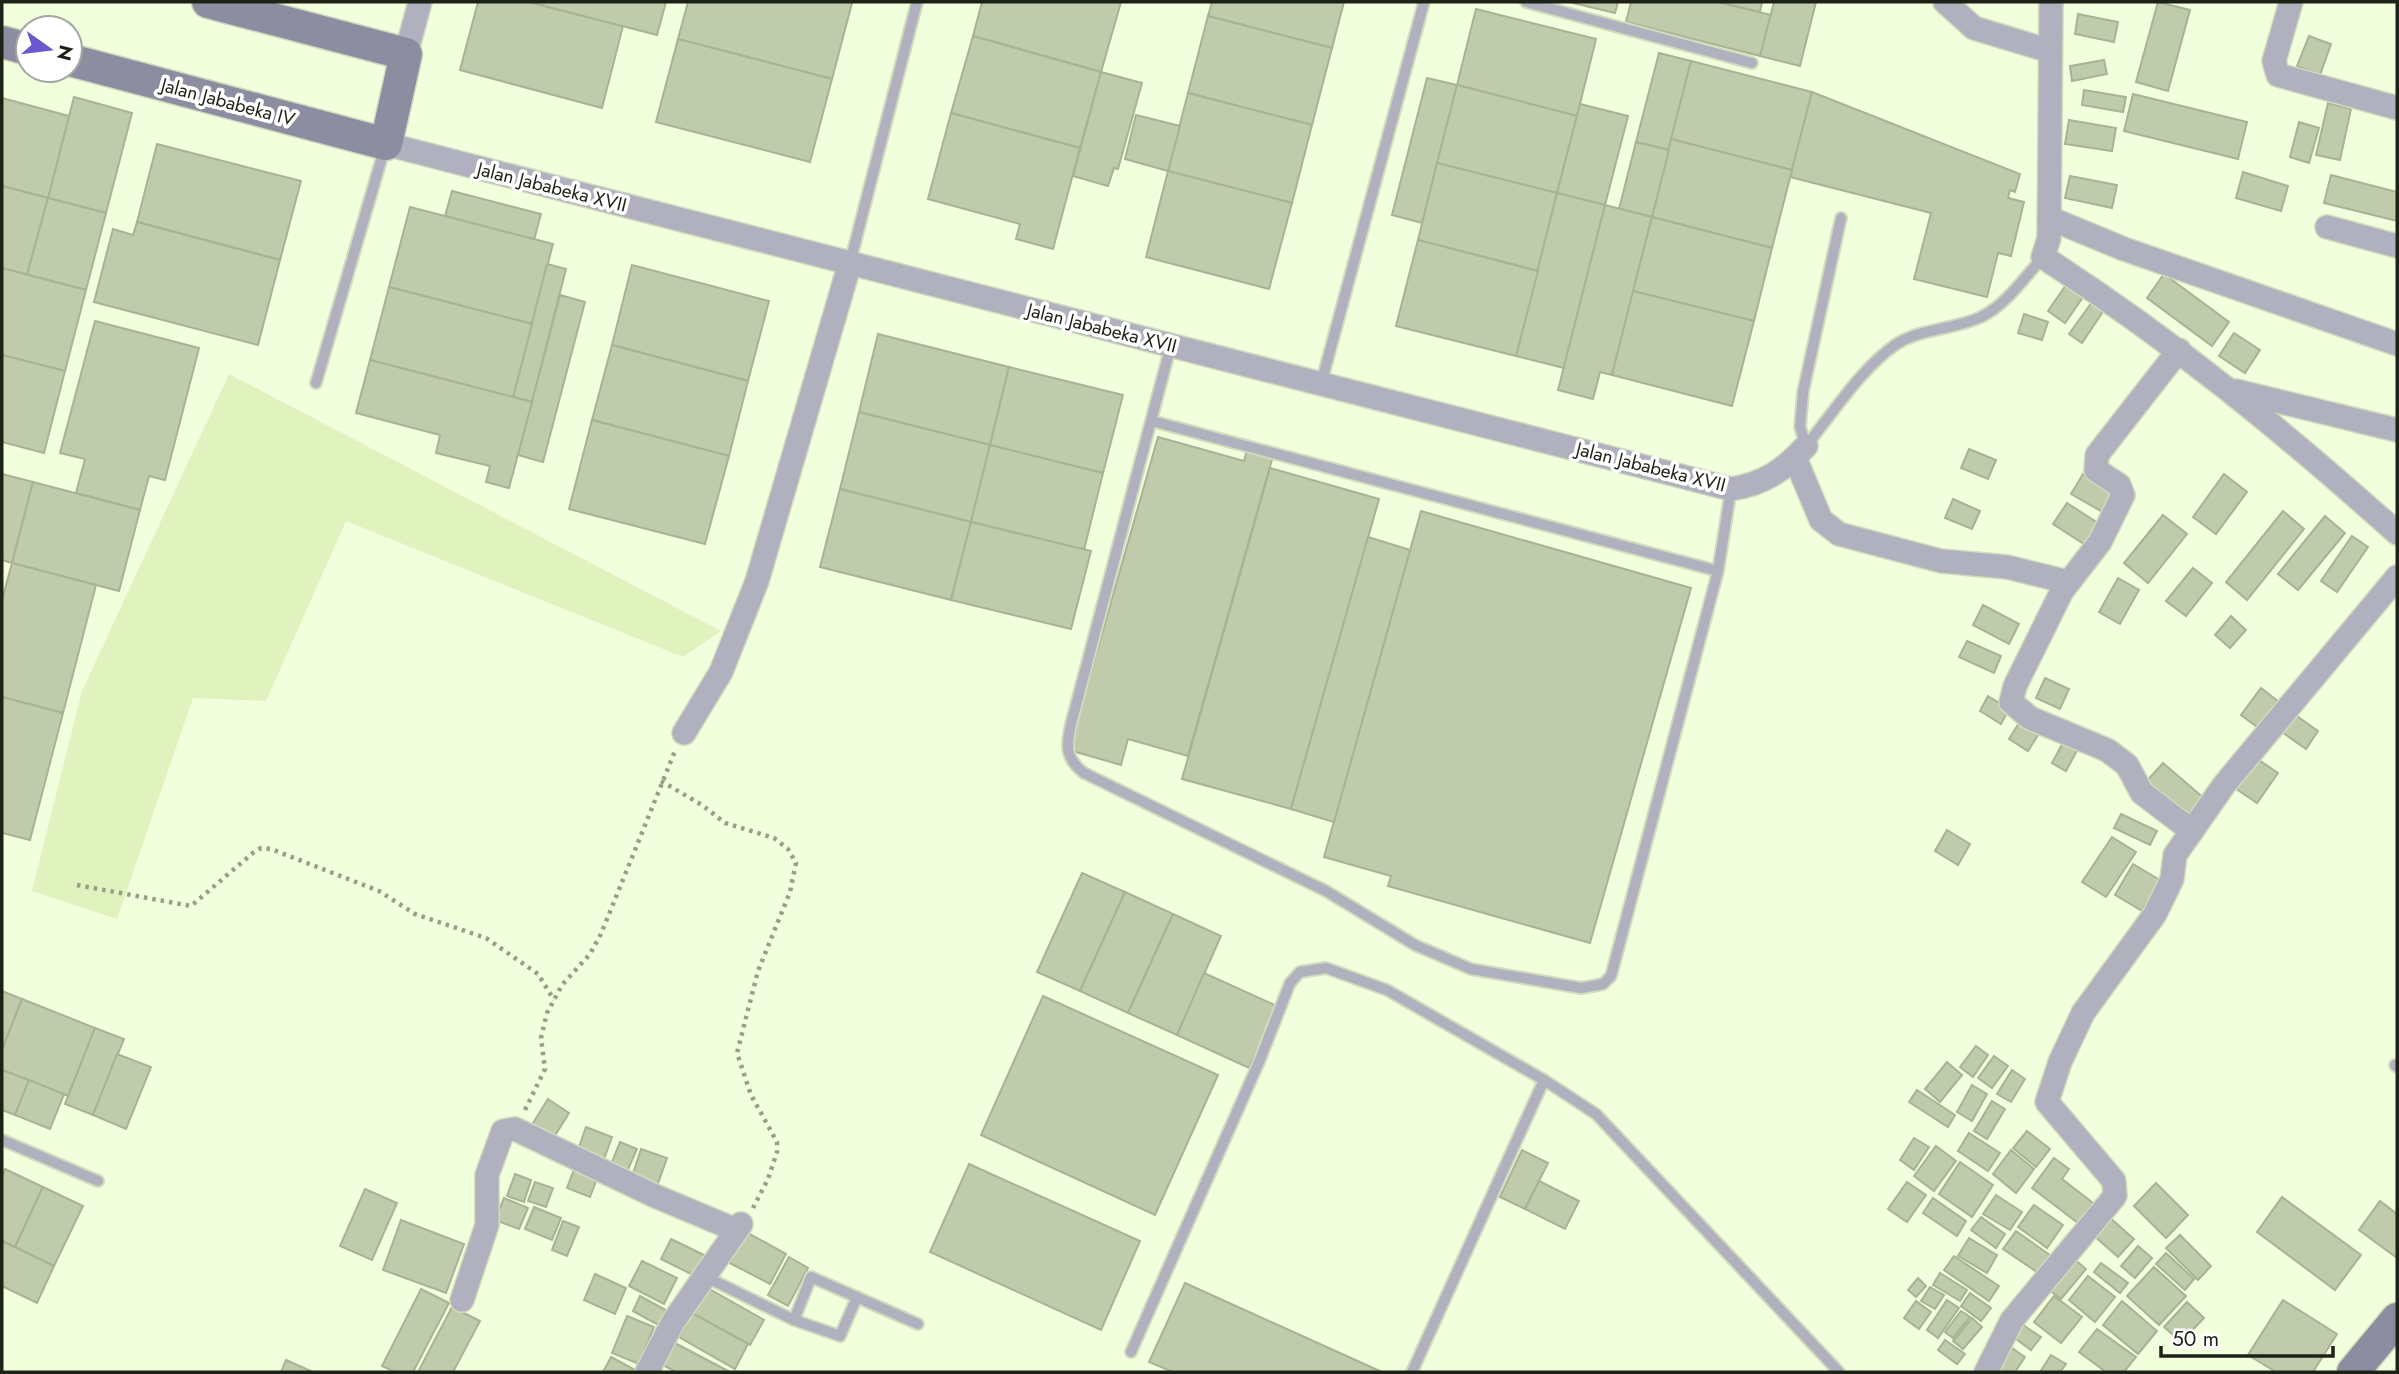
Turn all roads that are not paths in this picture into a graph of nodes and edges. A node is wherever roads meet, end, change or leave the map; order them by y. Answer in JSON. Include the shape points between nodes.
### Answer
{"nodes":[{"id":1,"x":208,"y":2,"type":"edge"},
{"id":2,"x":420,"y":2,"type":"edge"},
{"id":3,"x":917,"y":2,"type":"edge"},
{"id":4,"x":1424,"y":2,"type":"edge"},
{"id":5,"x":1526,"y":2,"type":"edge"},
{"id":6,"x":1945,"y":2,"type":"edge"},
{"id":7,"x":2051,"y":2,"type":"edge"},
{"id":8,"x":2291,"y":2,"type":"edge"},
{"id":9,"x":2050,"y":51,"type":"junction"},
{"id":10,"x":407,"y":54,"type":"junction"},
{"id":11,"x":1752,"y":63,"type":"dead end"},
{"id":12,"x":84,"y":64,"type":"edge"},
{"id":13,"x":2397,"y":108,"type":"edge"},
{"id":14,"x":386,"y":144,"type":"junction"},
{"id":15,"x":1841,"y":218,"type":"dead end"},
{"id":16,"x":2049,"y":218,"type":"junction"},
{"id":17,"x":2327,"y":227,"type":"dead end"},
{"id":18,"x":2397,"y":246,"type":"edge"},
{"id":19,"x":2043,"y":257,"type":"junction"},
{"id":20,"x":850,"y":263,"type":"junction"},
{"id":21,"x":2397,"y":344,"type":"edge"},
{"id":22,"x":1171,"y":345,"type":"junction"},
{"id":23,"x":2179,"y":349,"type":"junction"},
{"id":24,"x":316,"y":383,"type":"dead end"},
{"id":25,"x":1321,"y":384,"type":"junction"},
{"id":26,"x":2233,"y":391,"type":"junction"},
{"id":27,"x":1152,"y":421,"type":"junction"},
{"id":28,"x":2397,"y":430,"type":"edge"},
{"id":29,"x":1800,"y":452,"type":"junction"},
{"id":30,"x":1731,"y":489,"type":"junction"},
{"id":31,"x":2397,"y":533,"type":"edge"},
{"id":32,"x":1718,"y":570,"type":"junction"},
{"id":33,"x":2397,"y":577,"type":"edge"},
{"id":34,"x":2068,"y":582,"type":"junction"},
{"id":35,"x":684,"y":733,"type":"road end"},
{"id":36,"x":2192,"y":831,"type":"junction"},
{"id":37,"x":1544,"y":1080,"type":"junction"},
{"id":38,"x":2,"y":1140,"type":"edge"},
{"id":39,"x":98,"y":1181,"type":"dead end"},
{"id":40,"x":704,"y":1276,"type":"junction"},
{"id":41,"x":857,"y":1297,"type":"junction"},
{"id":42,"x":462,"y":1300,"type":"dead end"},
{"id":43,"x":2397,"y":1319,"type":"edge"},
{"id":44,"x":794,"y":1320,"type":"junction"},
{"id":45,"x":918,"y":1324,"type":"dead end"},
{"id":46,"x":1131,"y":1352,"type":"dead end"},
{"id":47,"x":647,"y":1372,"type":"edge"},
{"id":48,"x":1412,"y":1372,"type":"edge"},
{"id":49,"x":1839,"y":1372,"type":"edge"},
{"id":50,"x":1986,"y":1372,"type":"edge"},
{"id":51,"x":2353,"y":1372,"type":"edge"}],
"edges":[{"from":1,"to":10,"type":"street"},
{"from":2,"to":10,"type":"street"},
{"from":3,"to":20,"type":"lane"},
{"from":4,"to":25,"type":"lane"},
{"from":5,"to":11,"type":"lane"},
{"from":6,"to":9,"type":"street","via":[[1974,28]]},
{"from":7,"to":9,"type":"street"},
{"from":8,"to":13,"type":"street","via":[[2274,61],[2278,75]]},
{"from":9,"to":16,"type":"street"},
{"from":10,"to":14,"type":"street"},
{"from":12,"to":14,"type":"street","name":"Jalan Jababeka IV"},
{"from":14,"to":20,"type":"street","name":"Jalan Jababeka XVII"},
{"from":14,"to":24,"type":"lane"},
{"from":15,"to":29,"type":"lane","via":[[1800,412]]},
{"from":16,"to":19,"type":"street"},
{"from":16,"to":21,"type":"street","via":[[2124,249]]},
{"from":17,"to":18,"type":"street"},
{"from":19,"to":23,"type":"street"},
{"from":19,"to":29,"type":"lane","via":[[1998,306],[1982,316],[1895,345]]},
{"from":20,"to":22,"type":"street","name":"Jalan Jababeka XVII"},
{"from":20,"to":35,"type":"street","via":[[757,581],[721,672]]},
{"from":22,"to":25,"type":"street","name":"Jalan Jababeka XVII"},
{"from":22,"to":27,"type":"lane"},
{"from":23,"to":26,"type":"street"},
{"from":23,"to":34,"type":"street","via":[[2096,455],[2096,470],[2119,485],[2123,495],[2100,541]]},
{"from":25,"to":30,"type":"street","name":"Jalan Jababeka XVII"},
{"from":26,"to":28,"type":"street"},
{"from":26,"to":31,"type":"street"},
{"from":27,"to":32,"type":"lane"},
{"from":27,"to":32,"type":"lane","via":[[1071,724],[1067,742],[1071,763],[1326,891],[1415,945],[1471,969],[1581,988],[1603,985],[1611,976]]},
{"from":29,"to":30,"type":"street","name":"Jalan Jababeka XVII","via":[[1767,481]]},
{"from":29,"to":34,"type":"street","via":[[1821,520],[1839,534],[1941,561],[2007,567]]},
{"from":30,"to":32,"type":"lane"},
{"from":33,"to":36,"type":"street","via":[[2224,785]]},
{"from":34,"to":36,"type":"street","via":[[2011,702],[2030,718],[2107,750],[2127,765],[2142,793]]},
{"from":36,"to":50,"type":"street","via":[[2175,855],[2172,879],[2155,914],[2083,1013],[2047,1097],[2048,1106],[2115,1181],[2115,1196],[2012,1320]]},
{"from":37,"to":46,"type":"lane","via":[[1387,990],[1326,968],[1300,972],[1290,983]]},
{"from":37,"to":48,"type":"lane"},
{"from":37,"to":49,"type":"lane","via":[[1596,1114]]},
{"from":38,"to":39,"type":"lane"},
{"from":40,"to":42,"type":"street","via":[[738,1227],[655,1196],[515,1129],[503,1131],[487,1175],[487,1225]]},
{"from":40,"to":44,"type":"lane"},
{"from":40,"to":47,"type":"street"},
{"from":41,"to":44,"type":"lane","via":[[840,1336]]},
{"from":41,"to":44,"type":"lane","via":[[811,1277]]},
{"from":41,"to":45,"type":"lane"},
{"from":43,"to":51,"type":"street"}]}
